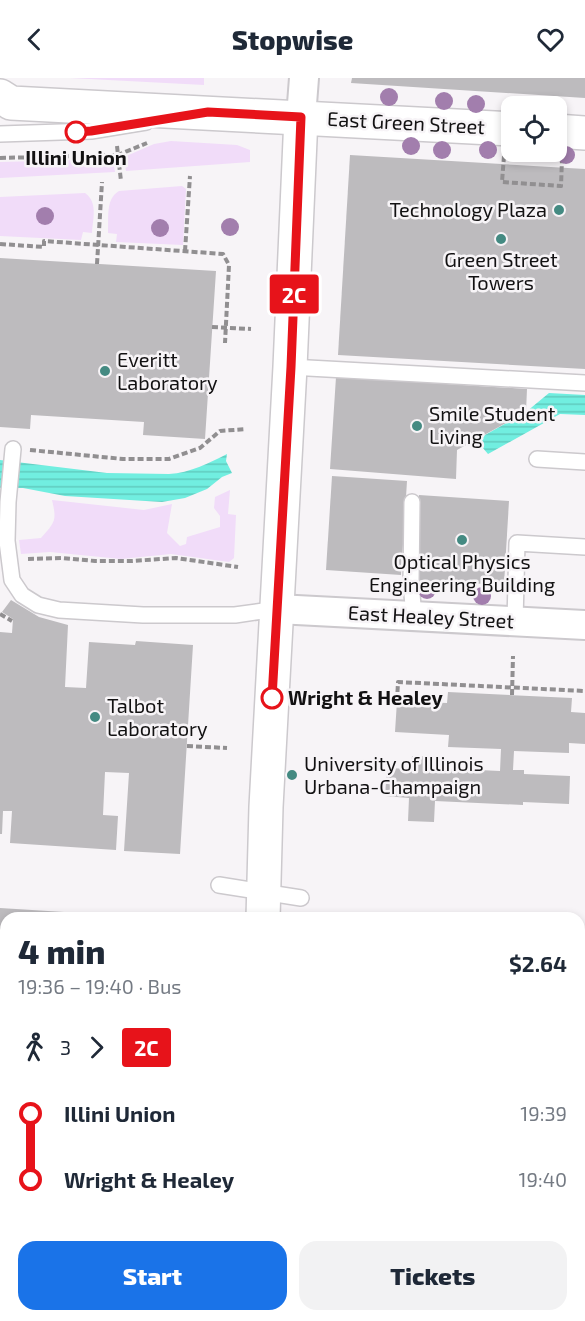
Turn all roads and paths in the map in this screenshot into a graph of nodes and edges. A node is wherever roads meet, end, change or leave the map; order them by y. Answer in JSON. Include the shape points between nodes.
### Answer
{"nodes":[{"id":1,"x":304,"y":78,"type":"edge"},
{"id":2,"x":3,"y":103,"type":"edge"},
{"id":3,"x":208,"y":112,"type":"junction"},
{"id":4,"x":301,"y":117,"type":"junction"},
{"id":5,"x":585,"y":133,"type":"edge"},
{"id":6,"x":0,"y":134,"type":"edge"},
{"id":7,"x":501,"y":141,"type":"edge"},
{"id":8,"x":567,"y":141,"type":"edge"},
{"id":9,"x":505,"y":162,"type":"edge"},
{"id":10,"x":560,"y":162,"type":"edge"},
{"id":11,"x":190,"y":176,"type":"dead end"},
{"id":12,"x":102,"y":182,"type":"dead end"},
{"id":13,"x":0,"y":244,"type":"edge"},
{"id":14,"x":98,"y":244,"type":"junction"},
{"id":15,"x":185,"y":251,"type":"junction"},
{"id":16,"x":97,"y":264,"type":"dead end"},
{"id":17,"x":212,"y":327,"type":"dead end"},
{"id":18,"x":226,"y":327,"type":"junction"},
{"id":19,"x":251,"y":329,"type":"dead end"},
{"id":20,"x":225,"y":343,"type":"dead end"},
{"id":21,"x":291,"y":367,"type":"junction"},
{"id":22,"x":585,"y":383,"type":"edge"},
{"id":23,"x":246,"y":429,"type":"dead end"},
{"id":24,"x":13,"y":452,"type":"joint"},
{"id":25,"x":537,"y":459,"type":"dead end"},
{"id":26,"x":585,"y":462,"type":"edge"},
{"id":27,"x":412,"y":502,"type":"dead end"},
{"id":28,"x":585,"y":547,"type":"edge"},
{"id":29,"x":10,"y":561,"type":"junction"},
{"id":30,"x":238,"y":567,"type":"dead end"},
{"id":31,"x":277,"y":609,"type":"junction"},
{"id":32,"x":0,"y":614,"type":"edge"},
{"id":33,"x":414,"y":616,"type":"junction"},
{"id":34,"x":12,"y":621,"type":"dead end"},
{"id":35,"x":515,"y":621,"type":"junction"},
{"id":36,"x":585,"y":625,"type":"edge"},
{"id":37,"x":513,"y":656,"type":"dead end"},
{"id":38,"x":512,"y":688,"type":"junction"},
{"id":39,"x":585,"y":691,"type":"edge"},
{"id":40,"x":512,"y":695,"type":"dead end"},
{"id":41,"x":397,"y":701,"type":"dead end"},
{"id":42,"x":187,"y":746,"type":"dead end"},
{"id":43,"x":227,"y":748,"type":"dead end"},
{"id":44,"x":219,"y":885,"type":"dead end"},
{"id":45,"x":301,"y":898,"type":"dead end"},
{"id":46,"x":264,"y":905,"type":"edge"}],
"edges":[{"from":1,"to":4,"type":"street"},
{"from":2,"to":3,"type":"street","name":"East Green Street"},
{"from":3,"to":4,"type":"street","name":"East Green Street"},
{"from":3,"to":6,"type":"lane","via":[[91,131]]},
{"from":4,"to":7,"type":"street","name":"East Green Street"},
{"from":4,"to":21,"type":"street"},
{"from":5,"to":8,"type":"street"},
{"from":9,"to":10,"type":"path","via":[[502,182],[561,186]]},
{"from":11,"to":15,"type":"path"},
{"from":12,"to":14,"type":"path"},
{"from":13,"to":14,"type":"path"},
{"from":14,"to":15,"type":"path"},
{"from":14,"to":16,"type":"path"},
{"from":15,"to":18,"type":"path","via":[[223,254],[229,265]]},
{"from":17,"to":18,"type":"path"},
{"from":18,"to":19,"type":"path"},
{"from":18,"to":20,"type":"path"},
{"from":21,"to":22,"type":"lane"},
{"from":21,"to":31,"type":"street"},
{"from":23,"to":24,"type":"path","via":[[220,431],[200,448],[169,459]]},
{"from":24,"to":29,"type":"lane","via":[[8,502]]},
{"from":25,"to":26,"type":"lane"},
{"from":27,"to":33,"type":"lane"},
{"from":28,"to":35,"type":"lane","via":[[517,543]]},
{"from":29,"to":30,"type":"path","via":[[176,558]]},
{"from":29,"to":31,"type":"lane","via":[[12,580],[22,595],[38,605],[59,610],[234,615]]},
{"from":31,"to":33,"type":"street","name":"East Healey Street"},
{"from":31,"to":46,"type":"street"},
{"from":32,"to":34,"type":"path"},
{"from":33,"to":35,"type":"street","name":"East Healey Street"},
{"from":35,"to":36,"type":"street","name":"East Healey Street"},
{"from":37,"to":38,"type":"path"},
{"from":38,"to":39,"type":"path"},
{"from":38,"to":40,"type":"path"},
{"from":38,"to":41,"type":"path","via":[[398,682]]},
{"from":42,"to":43,"type":"path"},
{"from":44,"to":46,"type":"lane"},
{"from":45,"to":46,"type":"lane"}]}
